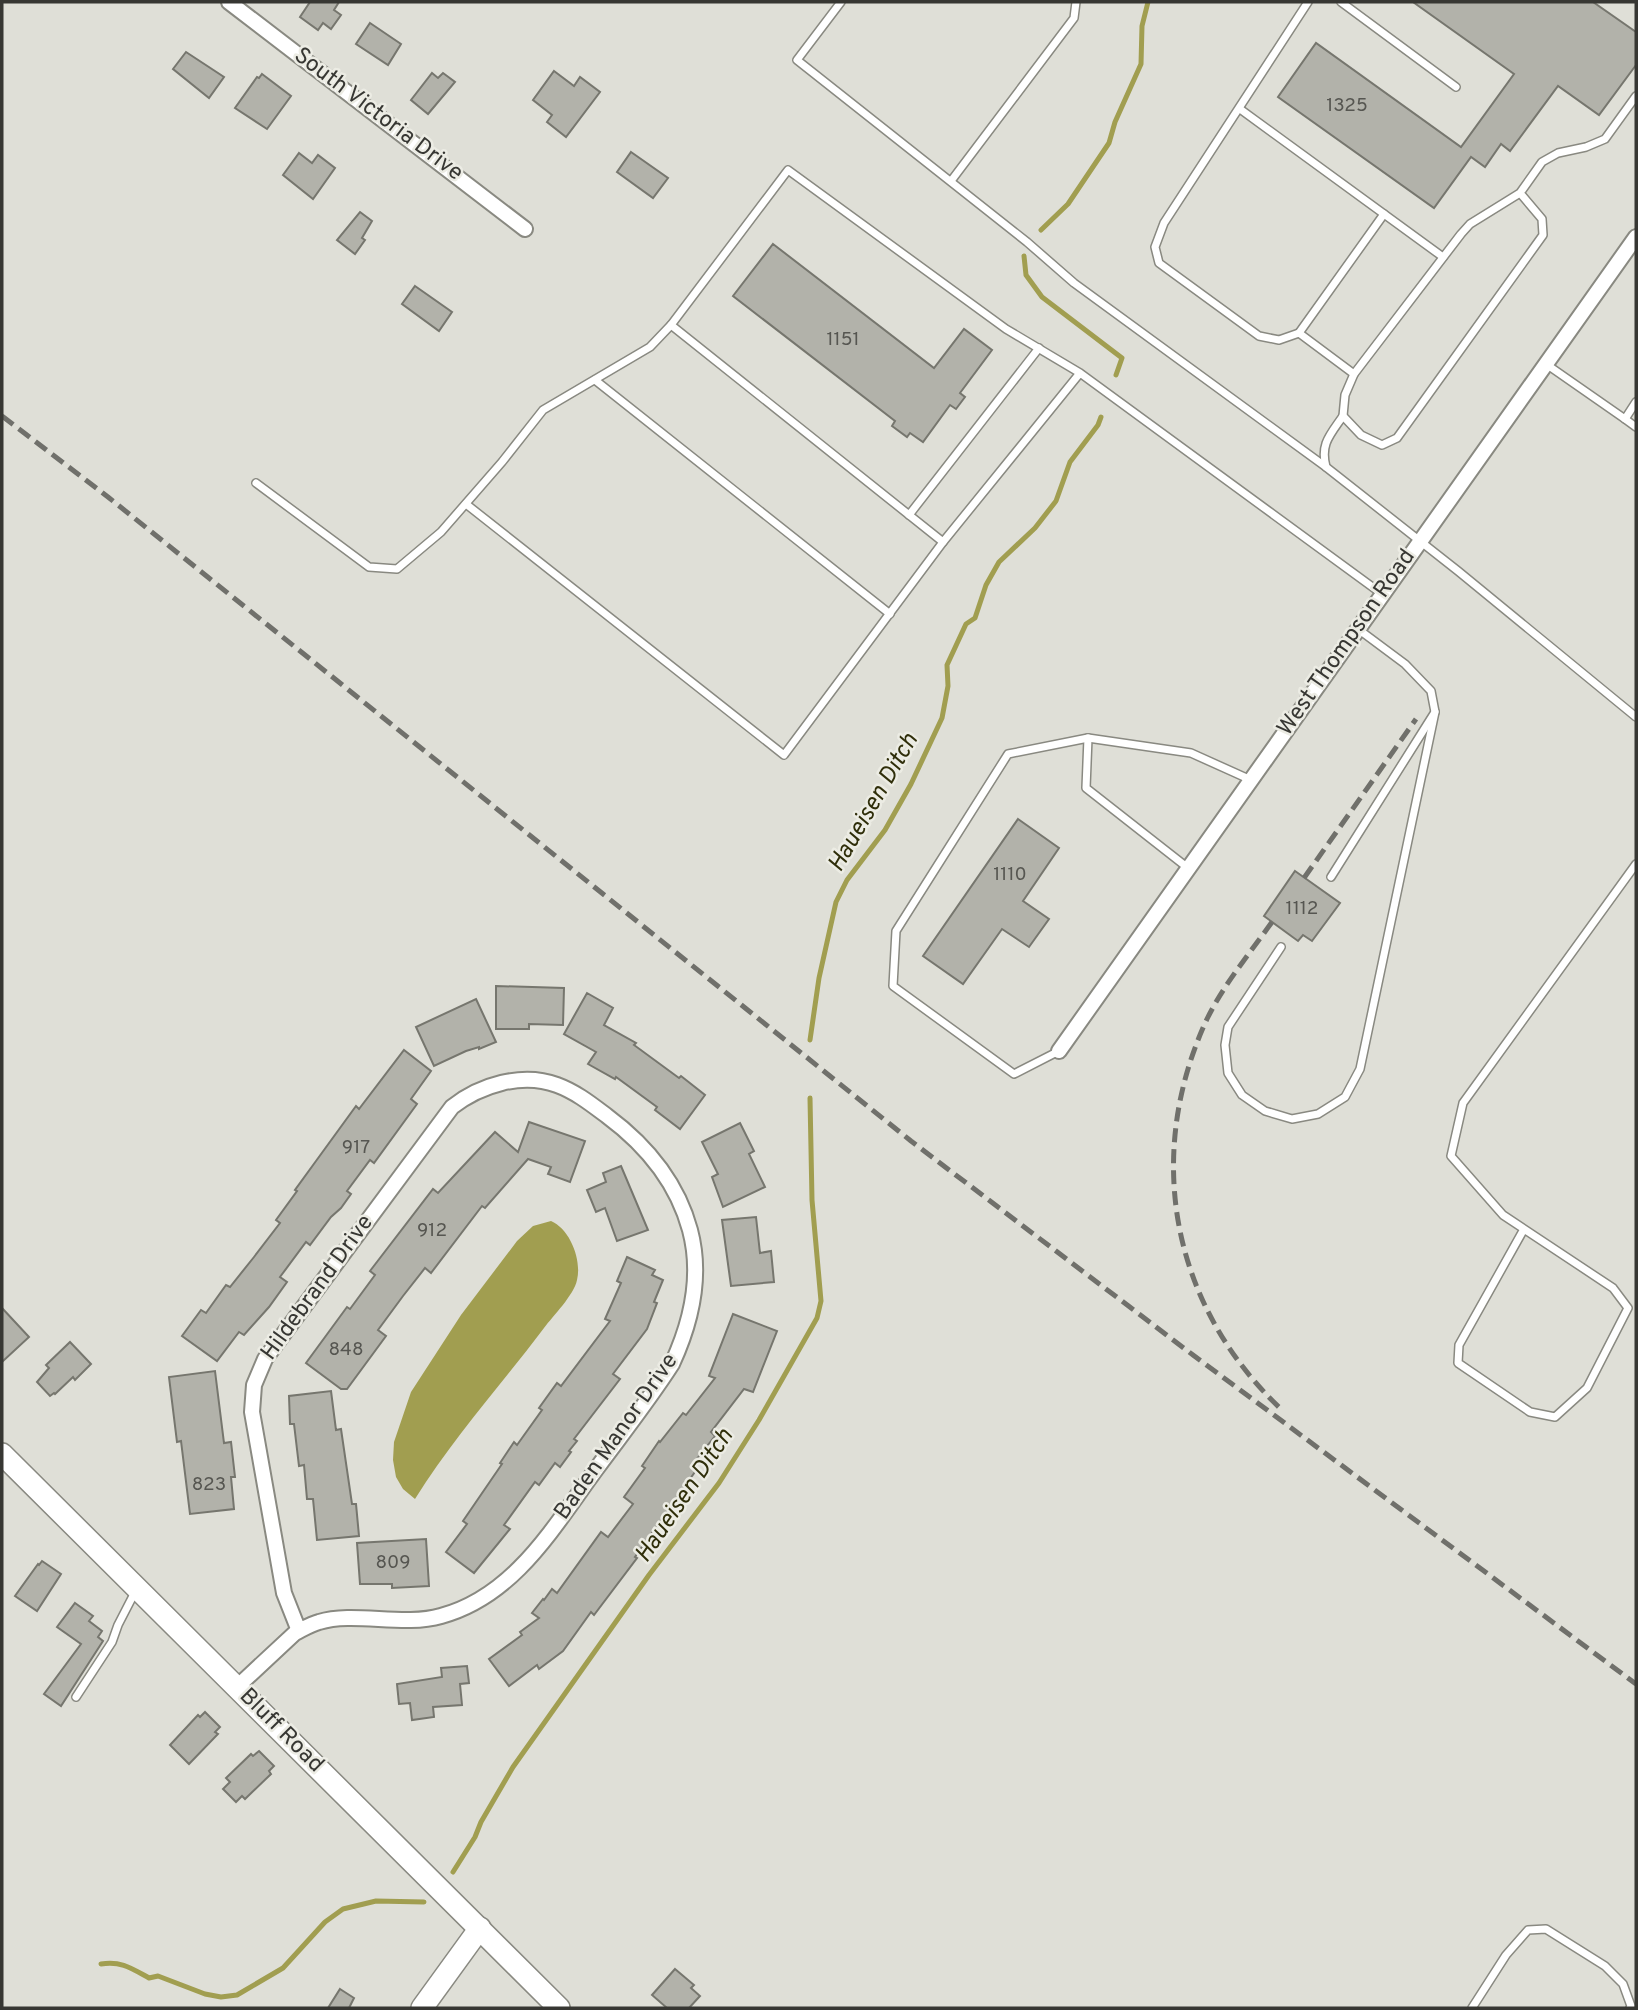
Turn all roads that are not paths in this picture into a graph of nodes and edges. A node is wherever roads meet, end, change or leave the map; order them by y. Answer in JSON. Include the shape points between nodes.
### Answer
{"nodes":[{"id":1,"x":229,"y":2,"type":"edge"},
{"id":2,"x":841,"y":2,"type":"edge"},
{"id":3,"x":1076,"y":2,"type":"edge"},
{"id":4,"x":1308,"y":2,"type":"edge"},
{"id":5,"x":1341,"y":2,"type":"edge"},
{"id":6,"x":1456,"y":87,"type":"dead end"},
{"id":7,"x":1636,"y":96,"type":"edge"},
{"id":8,"x":1240,"y":109,"type":"junction"},
{"id":9,"x":951,"y":181,"type":"junction"},
{"id":10,"x":1520,"y":193,"type":"junction"},
{"id":11,"x":1384,"y":214,"type":"junction"},
{"id":12,"x":526,"y":229,"type":"dead end"},
{"id":13,"x":1636,"y":237,"type":"edge"},
{"id":14,"x":1443,"y":257,"type":"junction"},
{"id":15,"x":671,"y":325,"type":"junction"},
{"id":16,"x":1299,"y":333,"type":"junction"},
{"id":17,"x":1039,"y":348,"type":"junction"},
{"id":18,"x":1546,"y":364,"type":"junction"},
{"id":19,"x":1080,"y":373,"type":"junction"},
{"id":20,"x":1354,"y":374,"type":"junction"},
{"id":21,"x":595,"y":380,"type":"junction"},
{"id":22,"x":1636,"y":402,"type":"edge"},
{"id":23,"x":1343,"y":416,"type":"junction"},
{"id":24,"x":1625,"y":419,"type":"junction"},
{"id":25,"x":1636,"y":427,"type":"edge"},
{"id":26,"x":1325,"y":467,"type":"junction"},
{"id":27,"x":256,"y":483,"type":"dead end"},
{"id":28,"x":466,"y":504,"type":"junction"},
{"id":29,"x":909,"y":515,"type":"junction"},
{"id":30,"x":1420,"y":540,"type":"junction"},
{"id":31,"x":943,"y":542,"type":"junction"},
{"id":32,"x":1382,"y":594,"type":"junction"},
{"id":33,"x":890,"y":614,"type":"junction"},
{"id":34,"x":1358,"y":628,"type":"junction"},
{"id":35,"x":1435,"y":712,"type":"junction"},
{"id":36,"x":1636,"y":717,"type":"edge"},
{"id":37,"x":1088,"y":738,"type":"junction"},
{"id":38,"x":1251,"y":780,"type":"junction"},
{"id":39,"x":1636,"y":864,"type":"edge"},
{"id":40,"x":1188,"y":868,"type":"junction"},
{"id":41,"x":1331,"y":877,"type":"dead end"},
{"id":42,"x":1281,"y":947,"type":"dead end"},
{"id":43,"x":1059,"y":1051,"type":"joint"},
{"id":44,"x":504,"y":1083,"type":"joint"},
{"id":45,"x":1524,"y":1230,"type":"junction"},
{"id":46,"x":2,"y":1454,"type":"edge"},
{"id":47,"x":138,"y":1588,"type":"junction"},
{"id":48,"x":299,"y":1631,"type":"junction"},
{"id":49,"x":237,"y":1687,"type":"junction"},
{"id":50,"x":76,"y":1697,"type":"dead end"},
{"id":51,"x":480,"y":1928,"type":"junction"},
{"id":52,"x":422,"y":2008,"type":"edge"},
{"id":53,"x":559,"y":2008,"type":"edge"},
{"id":54,"x":1472,"y":2008,"type":"edge"},
{"id":55,"x":1630,"y":2008,"type":"edge"}],
"edges":[{"from":1,"to":12,"type":"street","name":"South Victoria Drive"},
{"from":2,"to":9,"type":"lane","via":[[797,60]]},
{"from":3,"to":9,"type":"lane","via":[[1074,18]]},
{"from":4,"to":8,"type":"lane"},
{"from":5,"to":6,"type":"lane"},
{"from":7,"to":10,"type":"lane","via":[[1605,139],[1542,162]]},
{"from":8,"to":11,"type":"lane"},
{"from":8,"to":16,"type":"lane","via":[[1164,223],[1155,247],[1159,263],[1259,336],[1279,340]]},
{"from":9,"to":26,"type":"lane","via":[[1074,283]]},
{"from":10,"to":14,"type":"lane","via":[[1470,224]]},
{"from":10,"to":23,"type":"lane","via":[[1542,219],[1543,235],[1397,438],[1382,445],[1361,435]]},
{"from":11,"to":14,"type":"lane"},
{"from":11,"to":16,"type":"lane"},
{"from":13,"to":18,"type":"street","name":"West Thompson Road"},
{"from":14,"to":20,"type":"lane"},
{"from":15,"to":17,"type":"lane","via":[[788,170]]},
{"from":15,"to":21,"type":"lane","via":[[650,347]]},
{"from":15,"to":29,"type":"lane"},
{"from":16,"to":20,"type":"lane"},
{"from":17,"to":19,"type":"lane"},
{"from":17,"to":29,"type":"lane"},
{"from":18,"to":24,"type":"lane"},
{"from":18,"to":30,"type":"street","name":"West Thompson Road"},
{"from":19,"to":31,"type":"lane"},
{"from":19,"to":32,"type":"lane"},
{"from":20,"to":23,"type":"lane"},
{"from":21,"to":28,"type":"lane","via":[[543,410]]},
{"from":21,"to":33,"type":"lane"},
{"from":22,"to":24,"type":"lane"},
{"from":23,"to":26,"type":"lane","via":[[1322,453]]},
{"from":24,"to":25,"type":"lane"},
{"from":26,"to":30,"type":"lane"},
{"from":27,"to":28,"type":"lane","via":[[369,567],[397,569]]},
{"from":28,"to":33,"type":"lane","via":[[784,755]]},
{"from":29,"to":31,"type":"lane"},
{"from":30,"to":32,"type":"street","name":"West Thompson Road"},
{"from":30,"to":36,"type":"lane"},
{"from":31,"to":33,"type":"lane"},
{"from":32,"to":34,"type":"street","name":"West Thompson Road"},
{"from":34,"to":35,"type":"lane","via":[[1431,691]]},
{"from":34,"to":38,"type":"street","name":"West Thompson Road"},
{"from":35,"to":41,"type":"lane"},
{"from":35,"to":42,"type":"lane","via":[[1360,1069],[1345,1097],[1318,1115],[1292,1119],[1265,1111],[1242,1095],[1228,1073],[1225,1045],[1228,1027]]},
{"from":37,"to":38,"type":"lane","via":[[1191,753]]},
{"from":37,"to":40,"type":"lane","via":[[1086,788]]},
{"from":37,"to":43,"type":"lane","via":[[1007,754],[896,931],[893,986],[1014,1074]]},
{"from":38,"to":40,"type":"street","name":"West Thompson Road"},
{"from":39,"to":45,"type":"lane","via":[[1463,1103],[1451,1156],[1503,1215]]},
{"from":40,"to":43,"type":"street","name":"West Thompson Road"},
{"from":44,"to":48,"type":"street","name":"Hildebrand Drive","via":[[464,1098],[442,1119],[274,1345],[254,1385],[252,1412],[284,1593]]},
{"from":44,"to":48,"type":"street","name":"Baden Manor Drive","via":[[555,1084],[581,1097],[638,1141],[670,1182],[691,1232],[694,1260],[691,1309],[681,1346],[662,1380],[532,1555],[499,1588],[437,1618],[339,1619]]},
{"from":45,"to":45,"type":"lane","via":[[1613,1288],[1628,1308],[1587,1388],[1555,1417],[1530,1412],[1458,1363],[1459,1345]]},
{"from":46,"to":47,"type":"main road","name":"Bluff Road"},
{"from":47,"to":49,"type":"main road","name":"Bluff Road"},
{"from":47,"to":50,"type":"lane","via":[[112,1642]]},
{"from":48,"to":49,"type":"street","name":"Baden Manor Drive"},
{"from":49,"to":51,"type":"main road","name":"Bluff Road"},
{"from":51,"to":52,"type":"main road"},
{"from":51,"to":53,"type":"main road","name":"Bluff Road"},
{"from":54,"to":55,"type":"lane","via":[[1528,1930],[1546,1929],[1605,1966],[1623,1984]]}]}
